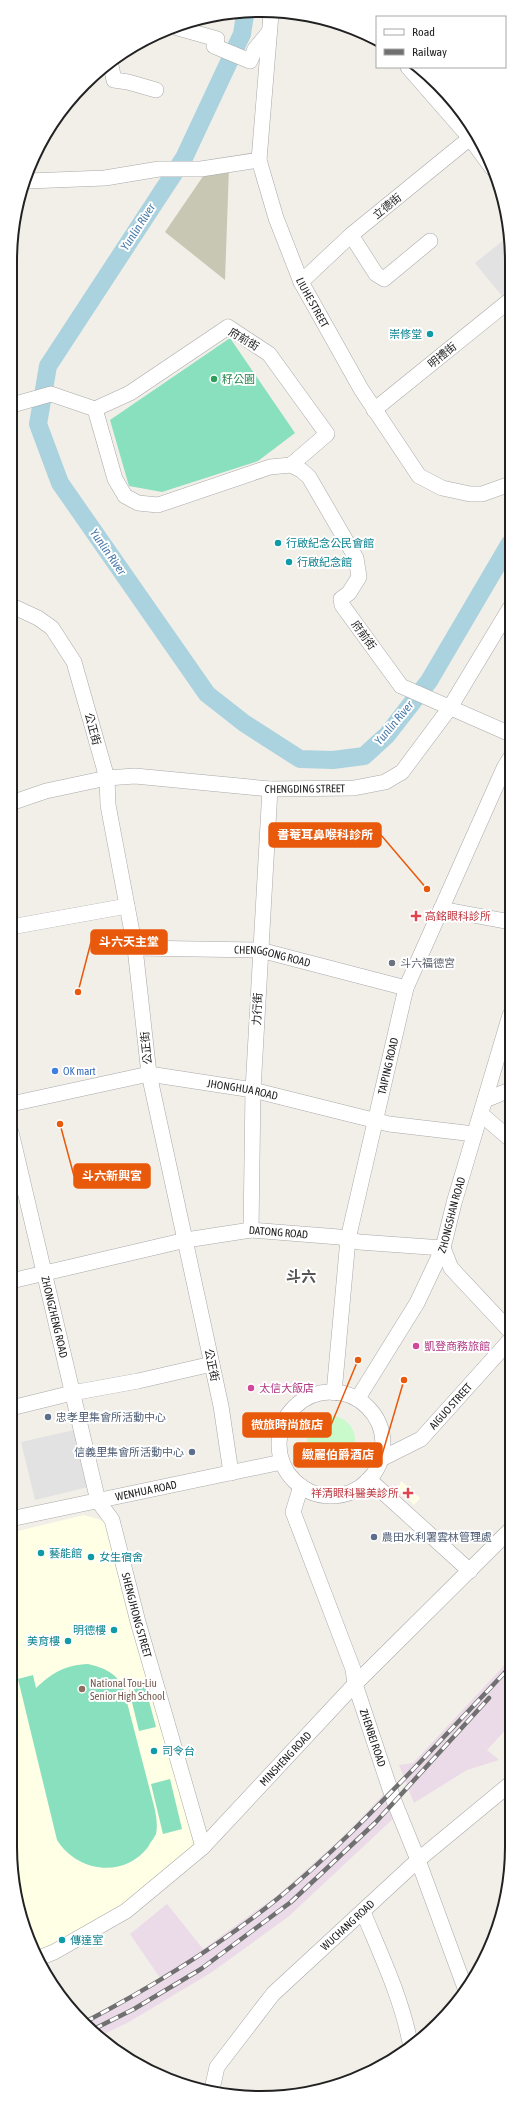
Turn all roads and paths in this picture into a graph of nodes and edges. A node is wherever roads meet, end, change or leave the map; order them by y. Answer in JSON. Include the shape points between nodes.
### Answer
{"nodes":[{"id":1,"x":271,"y":18,"type":"edge"},
{"id":2,"x":184,"y":30,"type":"edge"},
{"id":3,"x":269,"y":32,"type":"junction"},
{"id":4,"x":111,"y":68,"type":"edge"},
{"id":5,"x":409,"y":68,"type":"edge"},
{"id":6,"x":156,"y":90,"type":"dead end"},
{"id":7,"x":469,"y":133,"type":"edge"},
{"id":8,"x":472,"y":139,"type":"edge"},
{"id":9,"x":259,"y":160,"type":"junction"},
{"id":10,"x":31,"y":181,"type":"edge"},
{"id":11,"x":351,"y":235,"type":"junction"},
{"id":12,"x":430,"y":241,"type":"dead end"},
{"id":13,"x":301,"y":282,"type":"junction"},
{"id":14,"x":505,"y":308,"type":"edge"},
{"id":15,"x":18,"y":404,"type":"edge"},
{"id":16,"x":95,"y":409,"type":"junction"},
{"id":17,"x":374,"y":410,"type":"junction"},
{"id":18,"x":291,"y":466,"type":"junction"},
{"id":19,"x":505,"y":486,"type":"edge"},
{"id":20,"x":17,"y":608,"type":"edge"},
{"id":21,"x":505,"y":616,"type":"edge"},
{"id":22,"x":449,"y":709,"type":"junction"},
{"id":23,"x":505,"y":732,"type":"edge"},
{"id":24,"x":505,"y":766,"type":"edge"},
{"id":25,"x":106,"y":778,"type":"junction"},
{"id":26,"x":270,"y":789,"type":"junction"},
{"id":27,"x":17,"y":801,"type":"edge"},
{"id":28,"x":127,"y":906,"type":"junction"},
{"id":29,"x":441,"y":909,"type":"junction"},
{"id":30,"x":505,"y":921,"type":"edge"},
{"id":31,"x":17,"y":926,"type":"edge"},
{"id":32,"x":135,"y":948,"type":"junction"},
{"id":33,"x":260,"y":950,"type":"junction"},
{"id":34,"x":406,"y":988,"type":"junction"},
{"id":35,"x":505,"y":1032,"type":"edge"},
{"id":36,"x":150,"y":1074,"type":"junction"},
{"id":37,"x":253,"y":1090,"type":"junction"},
{"id":38,"x":505,"y":1093,"type":"edge"},
{"id":39,"x":17,"y":1103,"type":"edge"},
{"id":40,"x":483,"y":1107,"type":"junction"},
{"id":41,"x":376,"y":1121,"type":"junction"},
{"id":42,"x":505,"y":1133,"type":"edge"},
{"id":43,"x":474,"y":1134,"type":"junction"},
{"id":44,"x":17,"y":1158,"type":"edge"},
{"id":45,"x":250,"y":1230,"type":"junction"},
{"id":46,"x":186,"y":1240,"type":"junction"},
{"id":47,"x":348,"y":1240,"type":"junction"},
{"id":48,"x":444,"y":1248,"type":"junction"},
{"id":49,"x":43,"y":1273,"type":"junction"},
{"id":50,"x":17,"y":1280,"type":"edge"},
{"id":51,"x":505,"y":1326,"type":"edge"},
{"id":52,"x":505,"y":1346,"type":"edge"},
{"id":53,"x":212,"y":1364,"type":"junction"},
{"id":54,"x":72,"y":1393,"type":"junction"},
{"id":55,"x":334,"y":1393,"type":"junction"},
{"id":56,"x":358,"y":1398,"type":"junction"},
{"id":57,"x":17,"y":1407,"type":"edge"},
{"id":58,"x":381,"y":1459,"type":"junction"},
{"id":59,"x":282,"y":1462,"type":"junction"},
{"id":60,"x":231,"y":1473,"type":"junction"},
{"id":61,"x":367,"y":1481,"type":"junction"},
{"id":62,"x":301,"y":1486,"type":"junction"},
{"id":63,"x":98,"y":1501,"type":"junction"},
{"id":64,"x":17,"y":1518,"type":"edge"},
{"id":65,"x":505,"y":1535,"type":"edge"},
{"id":66,"x":470,"y":1571,"type":"junction"},
{"id":67,"x":355,"y":1684,"type":"junction"},
{"id":68,"x":505,"y":1788,"type":"edge"},
{"id":69,"x":203,"y":1847,"type":"junction"},
{"id":70,"x":418,"y":1860,"type":"junction"},
{"id":71,"x":363,"y":1912,"type":"junction"},
{"id":72,"x":43,"y":1956,"type":"edge"},
{"id":73,"x":465,"y":1982,"type":"edge"},
{"id":74,"x":410,"y":2041,"type":"edge"},
{"id":75,"x":213,"y":2086,"type":"edge"}],
"edges":[{"from":1,"to":3,"type":"street","name":"LIUHE STREET"},
{"from":2,"to":3,"type":"street","via":[[217,39],[214,46],[250,61],[255,49]]},
{"from":3,"to":9,"type":"street","name":"LIUHE STREET"},
{"from":4,"to":6,"type":"street","via":[[114,80]]},
{"from":5,"to":7,"type":"street"},
{"from":8,"to":11,"type":"street","name":"立德街"},
{"from":9,"to":10,"type":"street","via":[[105,178]]},
{"from":9,"to":13,"type":"street","name":"LIUHE STREET","via":[[276,218]]},
{"from":11,"to":12,"type":"street","via":[[376,274],[384,279]]},
{"from":11,"to":13,"type":"street","name":"立德街"},
{"from":13,"to":17,"type":"street","name":"LIUHE STREET"},
{"from":14,"to":17,"type":"street","name":"明禮街"},
{"from":15,"to":16,"type":"street","via":[[51,394]]},
{"from":16,"to":18,"type":"street","via":[[115,479],[125,496],[138,503],[158,505],[270,467]]},
{"from":16,"to":18,"type":"street","name":"府前街","via":[[130,393],[228,327],[269,354],[328,434]]},
{"from":17,"to":19,"type":"street","name":"LIUHE STREET","via":[[419,476],[442,488],[470,494],[482,494]]},
{"from":18,"to":22,"type":"street","name":"府前街","via":[[309,477],[356,558],[359,577],[349,593],[341,599],[342,605],[401,686]]},
{"from":20,"to":25,"type":"street","name":"公正街","via":[[52,628],[74,662]]},
{"from":21,"to":22,"type":"street","name":"CHENGDING STREET"},
{"from":22,"to":23,"type":"street"},
{"from":22,"to":26,"type":"street","name":"CHENGDING STREET","via":[[402,772],[384,782],[354,788]]},
{"from":24,"to":29,"type":"street","name":"TAIPING ROAD"},
{"from":25,"to":26,"type":"street","name":"CHENGDING STREET","via":[[135,776]]},
{"from":25,"to":27,"type":"street","name":"CHENGDING STREET","via":[[46,791]]},
{"from":25,"to":28,"type":"street","name":"公正街","via":[[108,805]]},
{"from":26,"to":33,"type":"street","name":"力行街"},
{"from":28,"to":31,"type":"street"},
{"from":28,"to":32,"type":"street","name":"公正街"},
{"from":29,"to":30,"type":"street"},
{"from":29,"to":34,"type":"street","name":"TAIPING ROAD"},
{"from":32,"to":33,"type":"street","name":"CHENGGONG ROAD"},
{"from":32,"to":36,"type":"street","name":"公正街"},
{"from":33,"to":34,"type":"street","name":"CHENGGONG ROAD"},
{"from":33,"to":37,"type":"street","name":"力行街"},
{"from":34,"to":41,"type":"street","name":"TAIPING ROAD"},
{"from":35,"to":40,"type":"street","name":"ZHONGSHAN ROAD"},
{"from":36,"to":37,"type":"street","name":"JHONGHUA ROAD"},
{"from":36,"to":39,"type":"street","name":"JHONGHUA ROAD"},
{"from":36,"to":46,"type":"street","name":"公正街"},
{"from":37,"to":41,"type":"street","name":"JHONGHUA ROAD"},
{"from":37,"to":45,"type":"street","name":"力行街"},
{"from":38,"to":40,"type":"street"},
{"from":40,"to":42,"type":"street"},
{"from":40,"to":43,"type":"street","name":"ZHONGSHAN ROAD"},
{"from":41,"to":43,"type":"street","name":"JHONGHUA ROAD"},
{"from":41,"to":47,"type":"street","name":"TAIPING ROAD"},
{"from":43,"to":48,"type":"street","name":"ZHONGSHAN ROAD"},
{"from":44,"to":49,"type":"street","name":"ZHONGZHENG ROAD"},
{"from":45,"to":46,"type":"street","name":"DATONG ROAD"},
{"from":45,"to":47,"type":"street","name":"DATONG ROAD"},
{"from":46,"to":49,"type":"street","name":"DATONG ROAD"},
{"from":46,"to":53,"type":"street","name":"公正街"},
{"from":47,"to":48,"type":"street","name":"DATONG ROAD"},
{"from":47,"to":55,"type":"street","name":"TAIPING ROAD"},
{"from":48,"to":51,"type":"street","via":[[452,1268]]},
{"from":48,"to":56,"type":"street","name":"ZHONGSHAN ROAD","via":[[417,1303]]},
{"from":49,"to":50,"type":"street","name":"DATONG ROAD"},
{"from":49,"to":54,"type":"street","name":"ZHONGZHENG ROAD"},
{"from":52,"to":58,"type":"street","name":"AIGUO STREET","via":[[421,1439]]},
{"from":53,"to":54,"type":"street"},
{"from":53,"to":60,"type":"street","name":"公正街"},
{"from":54,"to":57,"type":"street"},
{"from":54,"to":63,"type":"street","name":"ZHONGZHENG ROAD"},
{"from":55,"to":56,"type":"street"},
{"from":55,"to":59,"type":"street","via":[[316,1394],[292,1409],[284,1421],[280,1434]]},
{"from":56,"to":58,"type":"street","via":[[378,1421],[382,1433]]},
{"from":58,"to":61,"type":"street"},
{"from":59,"to":60,"type":"street","name":"WENHUA ROAD"},
{"from":59,"to":62,"type":"street"},
{"from":60,"to":63,"type":"street","name":"WENHUA ROAD"},
{"from":61,"to":62,"type":"street","via":[[350,1492],[338,1495],[312,1492]]},
{"from":61,"to":66,"type":"street","via":[[374,1484]]},
{"from":62,"to":67,"type":"street","name":"ZHENBEI ROAD","via":[[293,1512],[353,1669]]},
{"from":63,"to":64,"type":"street","name":"WENHUA ROAD"},
{"from":63,"to":69,"type":"street","name":"SHENGJHONG STREET","via":[[112,1520],[140,1629]]},
{"from":65,"to":66,"type":"street","name":"MINSHENG ROAD"},
{"from":66,"to":67,"type":"street","name":"MINSHENG ROAD"},
{"from":67,"to":69,"type":"street","name":"MINSHENG ROAD"},
{"from":67,"to":70,"type":"street","name":"ZHENBEI ROAD","via":[[394,1802]]},
{"from":68,"to":70,"type":"street","name":"WUCHANG ROAD"},
{"from":69,"to":72,"type":"street","name":"MINSHENG ROAD","via":[[126,1911]]},
{"from":70,"to":71,"type":"street","name":"WUCHANG ROAD"},
{"from":70,"to":73,"type":"street","name":"ZHENBEI ROAD"},
{"from":71,"to":74,"type":"street","via":[[389,1976]]},
{"from":71,"to":75,"type":"street","name":"WUCHANG ROAD","via":[[273,1994],[217,2067]]}]}
